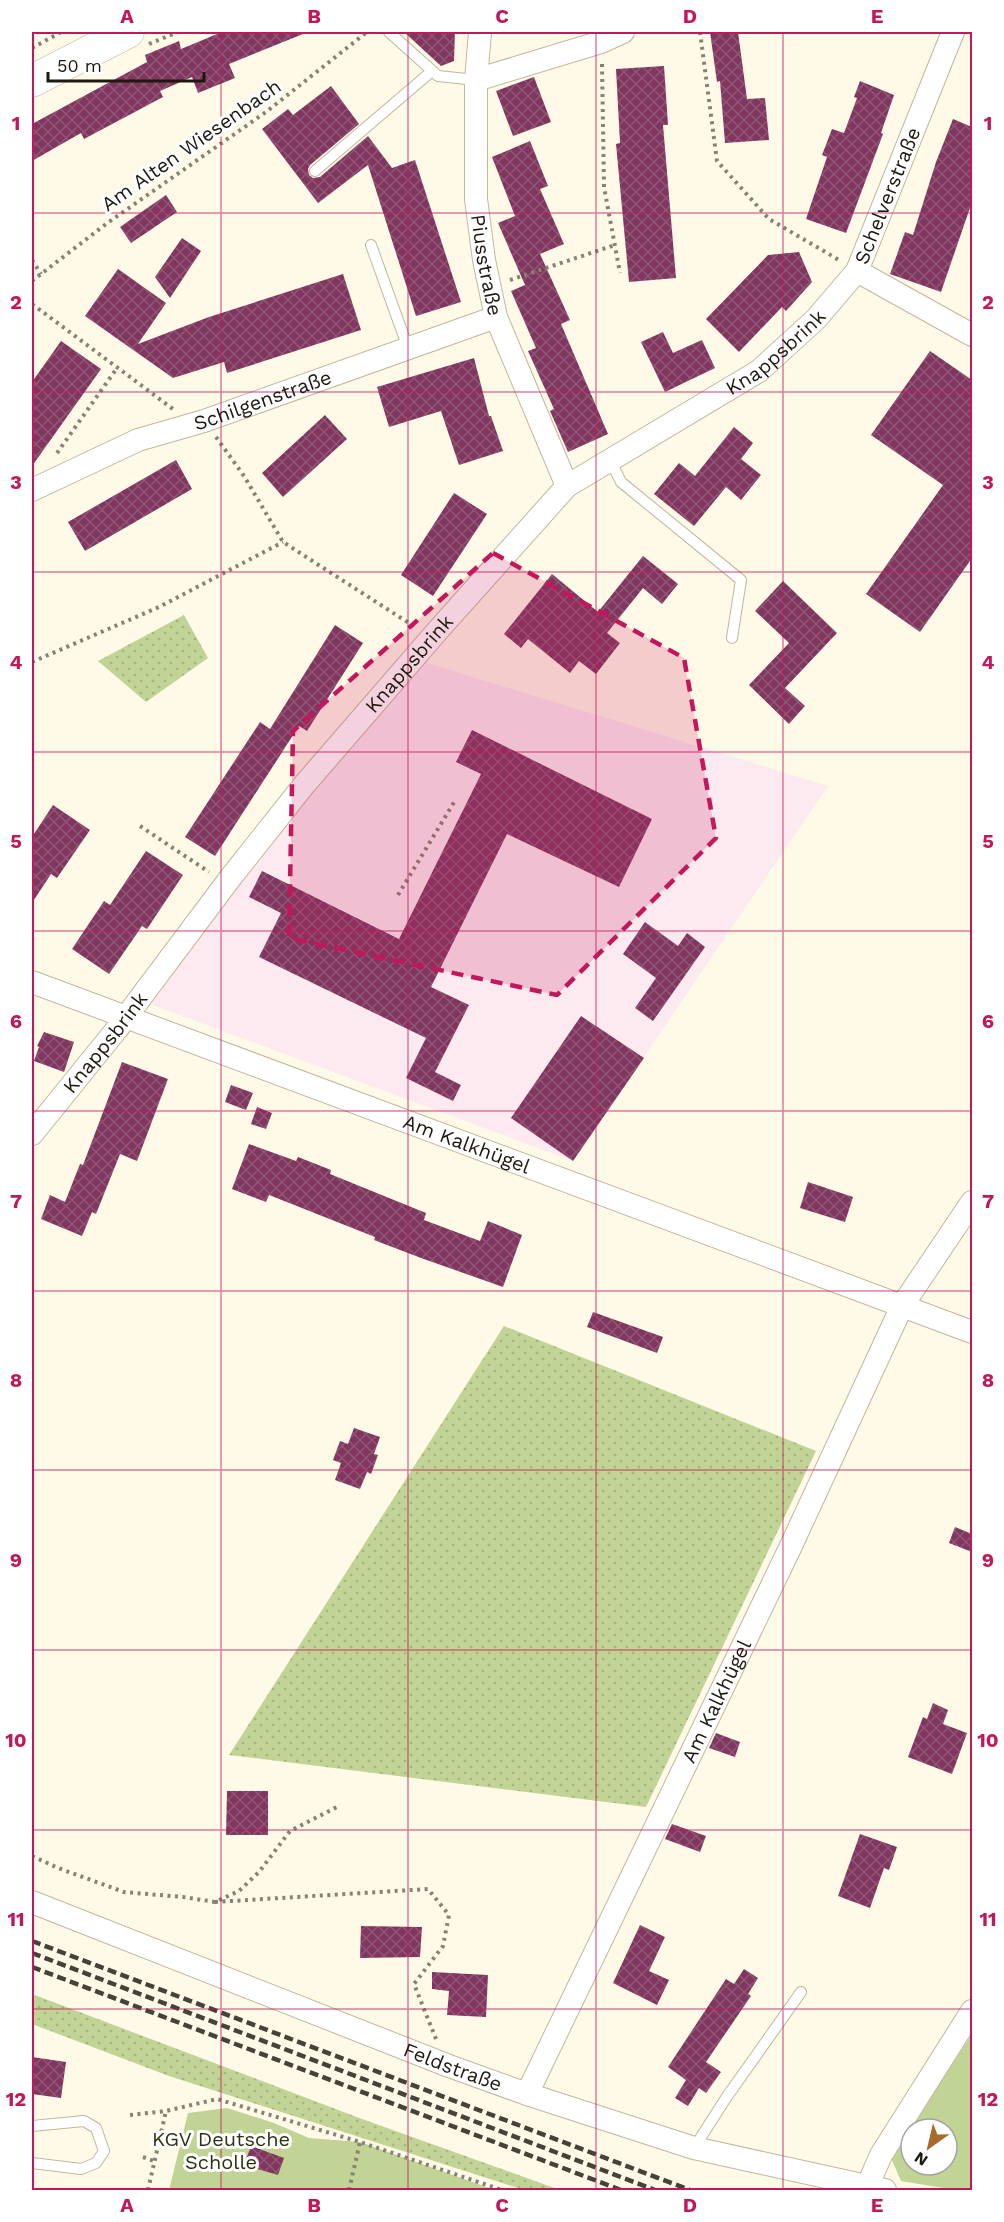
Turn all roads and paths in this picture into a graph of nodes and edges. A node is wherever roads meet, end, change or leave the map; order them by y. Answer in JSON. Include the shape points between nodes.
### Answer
{"nodes":[{"id":1,"x":61,"y":32,"type":"edge"},
{"id":2,"x":128,"y":32,"type":"edge"},
{"id":3,"x":367,"y":32,"type":"edge"},
{"id":4,"x":389,"y":32,"type":"edge"},
{"id":5,"x":480,"y":32,"type":"edge"},
{"id":6,"x":623,"y":32,"type":"edge"},
{"id":7,"x":700,"y":32,"type":"edge"},
{"id":8,"x":953,"y":32,"type":"edge"},
{"id":9,"x":602,"y":42,"type":"junction"},
{"id":10,"x":32,"y":48,"type":"edge"},
{"id":11,"x":432,"y":71,"type":"junction"},
{"id":12,"x":476,"y":80,"type":"junction"},
{"id":13,"x":32,"y":81,"type":"edge"},
{"id":14,"x":315,"y":171,"type":"dead end"},
{"id":15,"x":371,"y":245,"type":"dead end"},
{"id":16,"x":615,"y":245,"type":"junction"},
{"id":17,"x":32,"y":260,"type":"edge"},
{"id":18,"x":857,"y":271,"type":"junction"},
{"id":19,"x":620,"y":273,"type":"dead end"},
{"id":20,"x":41,"y":274,"type":"junction"},
{"id":21,"x":32,"y":281,"type":"edge"},
{"id":22,"x":490,"y":287,"type":"junction"},
{"id":23,"x":32,"y":304,"type":"edge"},
{"id":24,"x":496,"y":317,"type":"junction"},
{"id":25,"x":972,"y":336,"type":"edge"},
{"id":26,"x":408,"y":348,"type":"junction"},
{"id":27,"x":117,"y":368,"type":"junction"},
{"id":28,"x":198,"y":423,"type":"junction"},
{"id":29,"x":610,"y":460,"type":"junction"},
{"id":30,"x":51,"y":462,"type":"dead end"},
{"id":31,"x":567,"y":486,"type":"junction"},
{"id":32,"x":32,"y":490,"type":"edge"},
{"id":33,"x":283,"y":542,"type":"junction"},
{"id":34,"x":439,"y":629,"type":"junction"},
{"id":35,"x":732,"y":638,"type":"dead end"},
{"id":36,"x":32,"y":662,"type":"edge"},
{"id":37,"x":456,"y":799,"type":"dead end"},
{"id":38,"x":140,"y":826,"type":"dead end"},
{"id":39,"x":226,"y":883,"type":"junction"},
{"id":40,"x":398,"y":895,"type":"dead end"},
{"id":41,"x":32,"y":982,"type":"edge"},
{"id":42,"x":126,"y":1016,"type":"junction"},
{"id":43,"x":32,"y":1134,"type":"edge"},
{"id":44,"x":972,"y":1202,"type":"edge"},
{"id":45,"x":902,"y":1306,"type":"junction"},
{"id":46,"x":972,"y":1332,"type":"edge"},
{"id":47,"x":337,"y":1808,"type":"dead end"},
{"id":48,"x":32,"y":1856,"type":"edge"},
{"id":49,"x":32,"y":1902,"type":"edge"},
{"id":50,"x":215,"y":1902,"type":"junction"},
{"id":51,"x":801,"y":1992,"type":"dead end"},
{"id":52,"x":972,"y":2011,"type":"edge"},
{"id":53,"x":449,"y":2066,"type":"junction"},
{"id":54,"x":527,"y":2094,"type":"junction"},
{"id":55,"x":166,"y":2111,"type":"junction"},
{"id":56,"x":130,"y":2115,"type":"dead end"},
{"id":57,"x":32,"y":2126,"type":"edge"},
{"id":58,"x":360,"y":2142,"type":"junction"},
{"id":59,"x":694,"y":2148,"type":"junction"},
{"id":60,"x":143,"y":2157,"type":"dead end"},
{"id":61,"x":154,"y":2161,"type":"junction"},
{"id":62,"x":32,"y":2163,"type":"edge"},
{"id":63,"x":876,"y":2189,"type":"edge"},
{"id":64,"x":148,"y":2190,"type":"edge"},
{"id":65,"x":349,"y":2190,"type":"edge"},
{"id":66,"x":502,"y":2190,"type":"edge"}],
"edges":[{"from":1,"to":10,"type":"path"},
{"from":2,"to":13,"type":"street"},
{"from":3,"to":20,"type":"path","name":"Am Alten Wiesenbach","via":[[266,112]]},
{"from":4,"to":11,"type":"lane"},
{"from":5,"to":12,"type":"street","name":"Piusstraße"},
{"from":6,"to":9,"type":"street"},
{"from":7,"to":18,"type":"path","via":[[717,161],[769,219]]},
{"from":8,"to":18,"type":"street","name":"Schelverstraße"},
{"from":9,"to":12,"type":"street"},
{"from":9,"to":16,"type":"path","via":[[604,187]]},
{"from":11,"to":12,"type":"lane","via":[[438,76]]},
{"from":11,"to":14,"type":"lane"},
{"from":12,"to":22,"type":"street","name":"Piusstraße","via":[[476,199]]},
{"from":15,"to":26,"type":"lane"},
{"from":16,"to":19,"type":"path"},
{"from":16,"to":22,"type":"path"},
{"from":17,"to":20,"type":"path"},
{"from":18,"to":25,"type":"street","name":"Schelverstraße"},
{"from":18,"to":29,"type":"street","name":"Knappsbrink","via":[[816,319],[759,371]]},
{"from":20,"to":21,"type":"path","name":"Am Alten Wiesenbach"},
{"from":22,"to":24,"type":"street","name":"Piusstraße"},
{"from":23,"to":27,"type":"path"},
{"from":24,"to":26,"type":"street","name":"Schilgenstraße"},
{"from":24,"to":31,"type":"street","name":"Piusstraße"},
{"from":26,"to":28,"type":"street","name":"Schilgenstraße"},
{"from":27,"to":28,"type":"path"},
{"from":27,"to":30,"type":"path"},
{"from":28,"to":32,"type":"street","name":"Schilgenstraße","via":[[138,441]]},
{"from":28,"to":33,"type":"path","via":[[244,476]]},
{"from":29,"to":31,"type":"street","name":"Knappsbrink"},
{"from":29,"to":35,"type":"lane","via":[[621,482],[741,580]]},
{"from":31,"to":34,"type":"street","name":"Knappsbrink"},
{"from":33,"to":34,"type":"path","via":[[419,629]]},
{"from":33,"to":36,"type":"path","via":[[159,607]]},
{"from":34,"to":39,"type":"street","name":"Knappsbrink","via":[[304,785]]},
{"from":37,"to":40,"type":"path"},
{"from":38,"to":39,"type":"path"},
{"from":39,"to":42,"type":"street","name":"Knappsbrink"},
{"from":41,"to":42,"type":"street","name":"Am Kalkhügel"},
{"from":42,"to":43,"type":"street","name":"Knappsbrink"},
{"from":42,"to":45,"type":"street","name":"Am Kalkhügel"},
{"from":44,"to":45,"type":"street"},
{"from":45,"to":46,"type":"street","name":"Am Kalkhügel"},
{"from":45,"to":54,"type":"street","name":"Am Kalkhügel"},
{"from":47,"to":50,"type":"path","via":[[290,1831],[239,1892]]},
{"from":48,"to":50,"type":"path","via":[[124,1892]]},
{"from":49,"to":53,"type":"street","name":"Feldstraße"},
{"from":50,"to":53,"type":"path","via":[[428,1889],[449,1915],[443,1946],[414,1984]]},
{"from":51,"to":59,"type":"lane"},
{"from":52,"to":63,"type":"street","via":[[881,2155]]},
{"from":53,"to":54,"type":"street","name":"Feldstraße"},
{"from":54,"to":59,"type":"street","name":"Feldstraße"},
{"from":55,"to":56,"type":"path"},
{"from":55,"to":58,"type":"path","via":[[217,2099]]},
{"from":55,"to":61,"type":"path"},
{"from":57,"to":62,"type":"lane","via":[[84,2121],[96,2128],[104,2151],[96,2163],[81,2169]]},
{"from":58,"to":65,"type":"path"},
{"from":58,"to":66,"type":"path"},
{"from":59,"to":63,"type":"street","name":"Feldstraße"},
{"from":60,"to":61,"type":"path"},
{"from":61,"to":64,"type":"path"}]}
